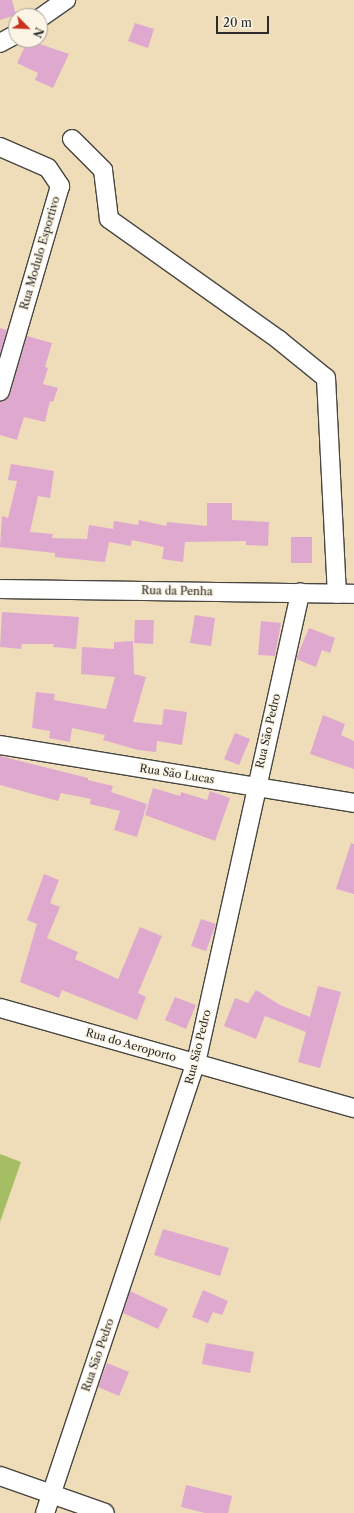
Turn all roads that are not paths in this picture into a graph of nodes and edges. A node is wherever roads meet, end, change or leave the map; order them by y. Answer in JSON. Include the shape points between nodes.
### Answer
{"nodes":[{"id":1,"x":66,"y":0,"type":"edge"},
{"id":2,"x":48,"y":12,"type":"edge"},
{"id":3,"x":72,"y":139,"type":"dead end"},
{"id":4,"x":0,"y":147,"type":"edge"},
{"id":5,"x":0,"y":391,"type":"edge"},
{"id":6,"x":0,"y":589,"type":"edge"},
{"id":7,"x":300,"y":592,"type":"junction"},
{"id":8,"x":345,"y":594,"type":"edge"},
{"id":9,"x":0,"y":745,"type":"edge"},
{"id":10,"x":255,"y":787,"type":"junction"},
{"id":11,"x":354,"y":803,"type":"edge"},
{"id":12,"x":0,"y":1008,"type":"edge"},
{"id":13,"x":196,"y":1063,"type":"junction"},
{"id":14,"x":354,"y":1108,"type":"edge"},
{"id":15,"x":0,"y":1476,"type":"edge"},
{"id":16,"x":51,"y":1495,"type":"junction"},
{"id":17,"x":45,"y":1513,"type":"edge"},
{"id":18,"x":105,"y":1513,"type":"edge"}],
"edges":[{"from":1,"to":2,"type":"street"},
{"from":3,"to":8,"type":"street","via":[[103,170],[109,219],[279,340],[326,378]]},
{"from":4,"to":5,"type":"street","name":"Rua Modulo Esportivo","via":[[48,168],[60,186]]},
{"from":6,"to":7,"type":"street","name":"Rua da Penha"},
{"from":7,"to":8,"type":"street","name":"Rua da Penha"},
{"from":7,"to":10,"type":"street","name":"Rua São Pedro"},
{"from":9,"to":10,"type":"street","name":"Rua São Lucas"},
{"from":10,"to":11,"type":"street","name":"Rua São Lucas"},
{"from":10,"to":13,"type":"street","name":"Rua São Pedro"},
{"from":12,"to":13,"type":"street","name":"Rua do Aeroporto"},
{"from":13,"to":14,"type":"street","name":"Rua do Aeroporto"},
{"from":13,"to":16,"type":"street","name":"Rua São Pedro"},
{"from":15,"to":16,"type":"street"},
{"from":16,"to":17,"type":"street","name":"Rua São Pedro"},
{"from":16,"to":18,"type":"street"}]}
